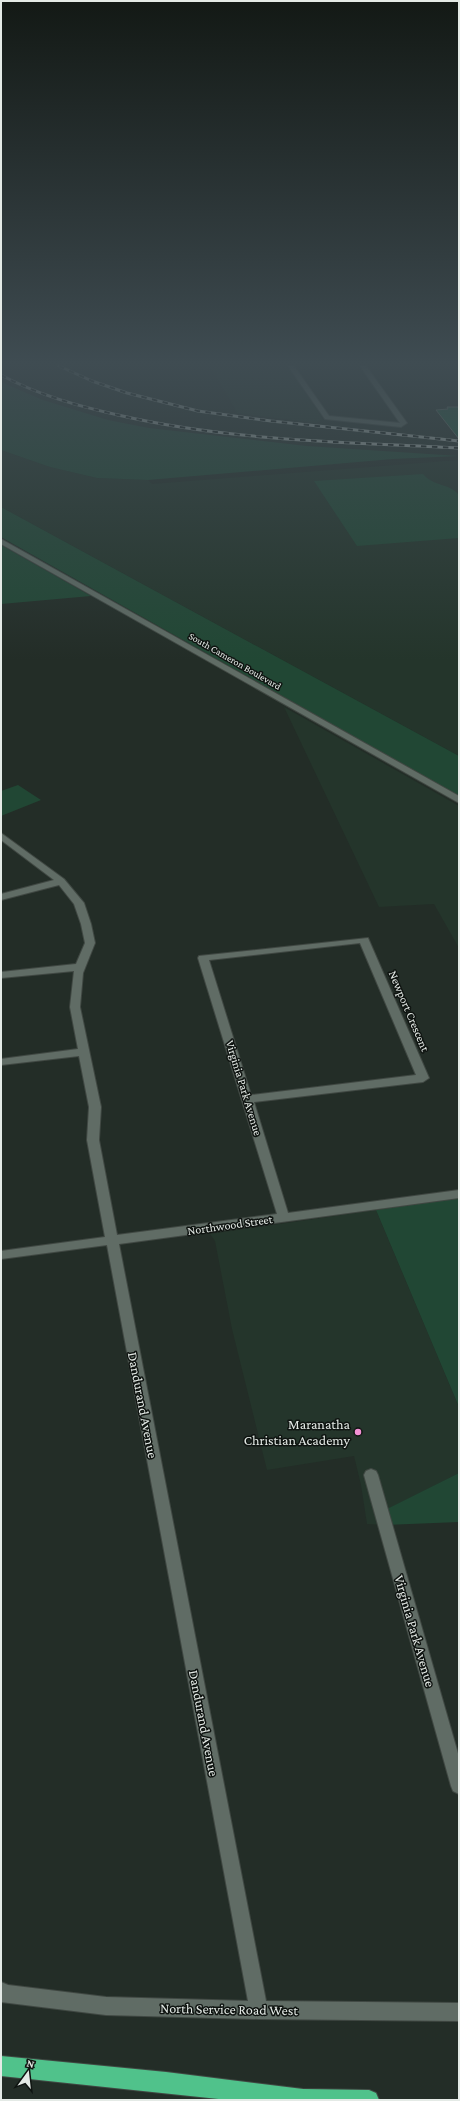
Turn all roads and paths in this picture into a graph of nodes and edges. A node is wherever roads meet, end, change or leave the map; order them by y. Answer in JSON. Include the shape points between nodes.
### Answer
{"nodes":[{"id":1,"x":1,"y":541,"type":"edge"},
{"id":2,"x":459,"y":800,"type":"edge"},
{"id":3,"x":1,"y":836,"type":"edge"},
{"id":4,"x":61,"y":881,"type":"junction"},
{"id":5,"x":1,"y":897,"type":"edge"},
{"id":6,"x":204,"y":958,"type":"joint"},
{"id":7,"x":80,"y":967,"type":"junction"},
{"id":8,"x":1,"y":975,"type":"edge"},
{"id":9,"x":85,"y":1052,"type":"junction"},
{"id":10,"x":1,"y":1062,"type":"edge"},
{"id":11,"x":247,"y":1099,"type":"junction"},
{"id":12,"x":459,"y":1194,"type":"edge"},
{"id":13,"x":284,"y":1218,"type":"junction"},
{"id":14,"x":111,"y":1240,"type":"junction"},
{"id":15,"x":1,"y":1255,"type":"edge"},
{"id":16,"x":371,"y":1475,"type":"dead end"},
{"id":17,"x":459,"y":1786,"type":"edge"},
{"id":18,"x":1,"y":1991,"type":"edge"},
{"id":19,"x":260,"y":2010,"type":"junction"},
{"id":20,"x":459,"y":2012,"type":"edge"},
{"id":21,"x":1,"y":2066,"type":"edge"},
{"id":22,"x":303,"y":2099,"type":"junction"},
{"id":23,"x":251,"y":2100,"type":"edge"},
{"id":24,"x":369,"y":2100,"type":"edge"}],
"edges":[{"from":1,"to":2,"type":"street","name":"South Cameron Boulevard"},
{"from":3,"to":4,"type":"street","name":"Dandurand Avenue"},
{"from":4,"to":5,"type":"street"},
{"from":4,"to":7,"type":"street","name":"Dandurand Avenue","via":[[79,903],[86,924],[90,943]]},
{"from":6,"to":11,"type":"street","name":"Virginia Park Avenue"},
{"from":6,"to":11,"type":"street","name":"Newport Crescent","via":[[364,940],[424,1078]]},
{"from":7,"to":8,"type":"street"},
{"from":7,"to":9,"type":"street","name":"Dandurand Avenue","via":[[76,1007]]},
{"from":9,"to":10,"type":"street"},
{"from":9,"to":14,"type":"street","name":"Dandurand Avenue","via":[[95,1107],[93,1140]]},
{"from":11,"to":13,"type":"street","name":"Virginia Park Avenue"},
{"from":12,"to":13,"type":"street","name":"Northwood Street"},
{"from":13,"to":14,"type":"street","name":"Northwood Street"},
{"from":14,"to":15,"type":"street","name":"Northwood Street"},
{"from":14,"to":19,"type":"street","name":"Dandurand Avenue"},
{"from":16,"to":17,"type":"street","name":"Virginia Park Avenue"},
{"from":18,"to":19,"type":"street","name":"North Service Road West","via":[[3,1994],[106,2006]]},
{"from":19,"to":20,"type":"street","name":"North Service Road West"},
{"from":21,"to":22,"type":"highway","via":[[166,2082]]},
{"from":22,"to":23,"type":"highway"},
{"from":22,"to":24,"type":"highway"}]}
